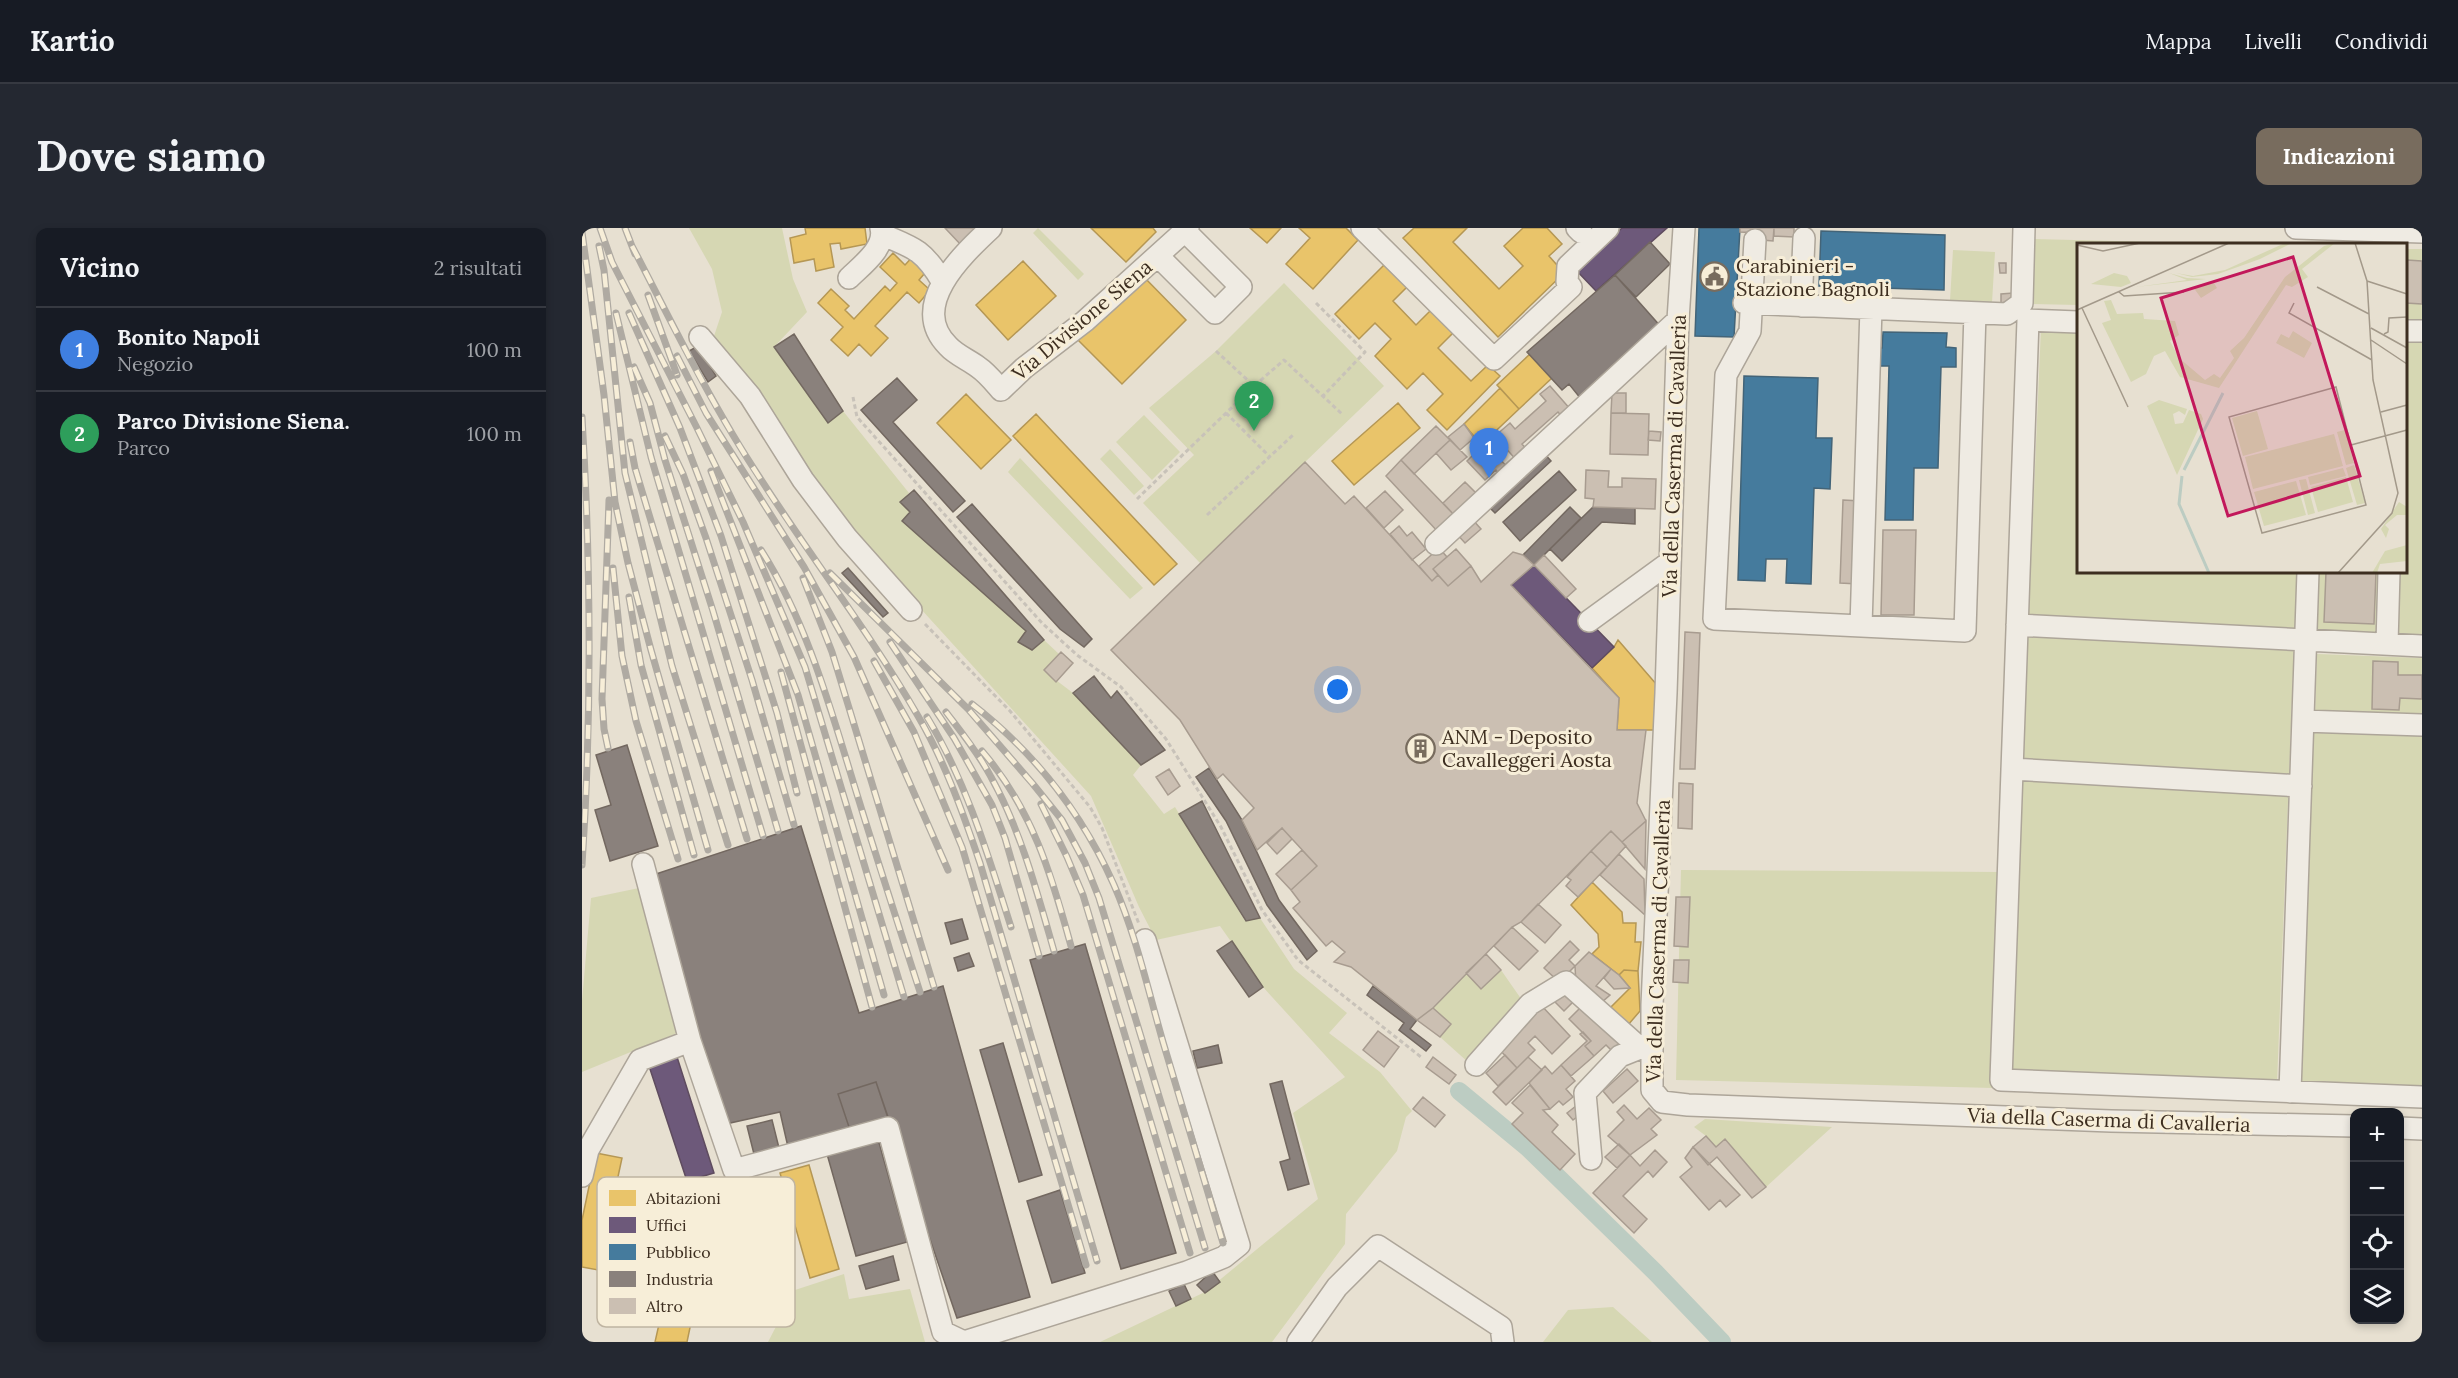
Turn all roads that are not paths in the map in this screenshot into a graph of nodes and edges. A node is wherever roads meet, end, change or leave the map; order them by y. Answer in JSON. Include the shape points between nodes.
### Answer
{"nodes":[{"id":1,"x":991,"y":228,"type":"edge"},
{"id":2,"x":1608,"y":228,"type":"edge"},
{"id":3,"x":1684,"y":228,"type":"edge"},
{"id":4,"x":2024,"y":228,"type":"edge"},
{"id":5,"x":2296,"y":228,"type":"edge"},
{"id":6,"x":2320,"y":229,"type":"edge"},
{"id":7,"x":1186,"y":230,"type":"edge"},
{"id":8,"x":2400,"y":230,"type":"edge"},
{"id":9,"x":882,"y":232,"type":"edge"},
{"id":10,"x":1374,"y":232,"type":"edge"},
{"id":11,"x":2422,"y":232,"type":"edge"},
{"id":12,"x":1804,"y":238,"type":"dead end"},
{"id":13,"x":1755,"y":240,"type":"dead end"},
{"id":14,"x":1158,"y":256,"type":"junction"},
{"id":15,"x":849,"y":278,"type":"dead end"},
{"id":16,"x":942,"y":281,"type":"junction"},
{"id":17,"x":1748,"y":303,"type":"junction"},
{"id":18,"x":1801,"y":306,"type":"junction"},
{"id":19,"x":1871,"y":308,"type":"junction"},
{"id":20,"x":1975,"y":313,"type":"junction"},
{"id":21,"x":1678,"y":320,"type":"junction"},
{"id":22,"x":2077,"y":322,"type":"edge"},
{"id":23,"x":700,"y":337,"type":"dead end"},
{"id":24,"x":1436,"y":543,"type":"dead end"},
{"id":25,"x":1670,"y":562,"type":"junction"},
{"id":26,"x":2308,"y":573,"type":"edge"},
{"id":27,"x":2389,"y":573,"type":"edge"},
{"id":28,"x":911,"y":610,"type":"road end"},
{"id":29,"x":1589,"y":621,"type":"dead end"},
{"id":30,"x":2017,"y":625,"type":"junction"},
{"id":31,"x":1861,"y":626,"type":"junction"},
{"id":32,"x":2306,"y":639,"type":"junction"},
{"id":33,"x":2387,"y":644,"type":"junction"},
{"id":34,"x":2422,"y":646,"type":"edge"},
{"id":35,"x":2303,"y":721,"type":"junction"},
{"id":36,"x":2422,"y":725,"type":"edge"},
{"id":37,"x":2012,"y":769,"type":"junction"},
{"id":38,"x":2301,"y":786,"type":"junction"},
{"id":39,"x":644,"y":864,"type":"dead end"},
{"id":40,"x":1145,"y":940,"type":"road end"},
{"id":41,"x":690,"y":1041,"type":"junction"},
{"id":42,"x":1645,"y":1046,"type":"junction"},
{"id":43,"x":1476,"y":1065,"type":"dead end"},
{"id":44,"x":2290,"y":1092,"type":"junction"},
{"id":45,"x":2422,"y":1097,"type":"edge"},
{"id":46,"x":2350,"y":1126,"type":"edge"},
{"id":47,"x":2404,"y":1128,"type":"edge"},
{"id":48,"x":2422,"y":1129,"type":"edge"},
{"id":49,"x":1591,"y":1160,"type":"dead end"},
{"id":50,"x":582,"y":1176,"type":"edge"},
{"id":51,"x":964,"y":1342,"type":"edge"},
{"id":52,"x":1298,"y":1342,"type":"edge"},
{"id":53,"x":1503,"y":1342,"type":"edge"}],
"edges":[{"from":1,"to":16,"type":"street","name":"Via Divisione Siena"},
{"from":2,"to":10,"type":"street","via":[[1568,266],[1567,282],[1571,287],[1494,359]]},
{"from":3,"to":21,"type":"street","name":"Via della Caserma di Cavalleria"},
{"from":4,"to":20,"type":"street","via":[[2022,303],[2007,314]]},
{"from":5,"to":6,"type":"street"},
{"from":6,"to":8,"type":"street"},
{"from":7,"to":14,"type":"street","name":"Via Divisione Siena"},
{"from":7,"to":14,"type":"street","via":[[1241,287],[1215,313]]},
{"from":8,"to":11,"type":"street"},
{"from":9,"to":15,"type":"street","via":[[877,249]]},
{"from":9,"to":16,"type":"street","via":[[928,259]]},
{"from":12,"to":18,"type":"street"},
{"from":13,"to":17,"type":"street"},
{"from":14,"to":16,"type":"street","name":"Via Divisione Siena","via":[[1001,390],[980,368],[948,347],[933,326],[934,304]]},
{"from":17,"to":18,"type":"street"},
{"from":17,"to":31,"type":"street","via":[[1750,331],[1726,375],[1714,619]]},
{"from":18,"to":19,"type":"street"},
{"from":19,"to":20,"type":"street"},
{"from":19,"to":31,"type":"street"},
{"from":20,"to":31,"type":"street","via":[[1965,631]]},
{"from":21,"to":24,"type":"street"},
{"from":21,"to":25,"type":"street","name":"Via della Caserma di Cavalleria"},
{"from":22,"to":30,"type":"street","via":[[2028,320]]},
{"from":23,"to":28,"type":"street","via":[[750,396],[803,480],[847,538]]},
{"from":25,"to":29,"type":"street"},
{"from":25,"to":42,"type":"street","name":"Via della Caserma di Cavalleria"},
{"from":26,"to":32,"type":"street"},
{"from":27,"to":33,"type":"street"},
{"from":30,"to":32,"type":"street"},
{"from":30,"to":37,"type":"street"},
{"from":32,"to":33,"type":"street"},
{"from":32,"to":35,"type":"street"},
{"from":33,"to":34,"type":"street"},
{"from":35,"to":36,"type":"street"},
{"from":35,"to":38,"type":"street"},
{"from":37,"to":38,"type":"street"},
{"from":37,"to":44,"type":"street","via":[[2001,1080]]},
{"from":38,"to":44,"type":"street"},
{"from":39,"to":41,"type":"street"},
{"from":40,"to":51,"type":"street","via":[[1239,1245],[1224,1257],[1187,1272]]},
{"from":41,"to":50,"type":"street","via":[[640,1060],[588,1150]]},
{"from":41,"to":51,"type":"street","via":[[734,1170],[888,1128],[943,1332]]},
{"from":42,"to":43,"type":"street","via":[[1566,982],[1530,1004]]},
{"from":42,"to":46,"type":"street","name":"Via della Caserma di Cavalleria","via":[[1652,1090],[1662,1102],[1688,1105]]},
{"from":42,"to":49,"type":"street","via":[[1620,1056],[1585,1094]]},
{"from":44,"to":45,"type":"street"},
{"from":47,"to":48,"type":"street"},
{"from":52,"to":53,"type":"street","via":[[1337,1287],[1378,1246],[1501,1327]]}]}
